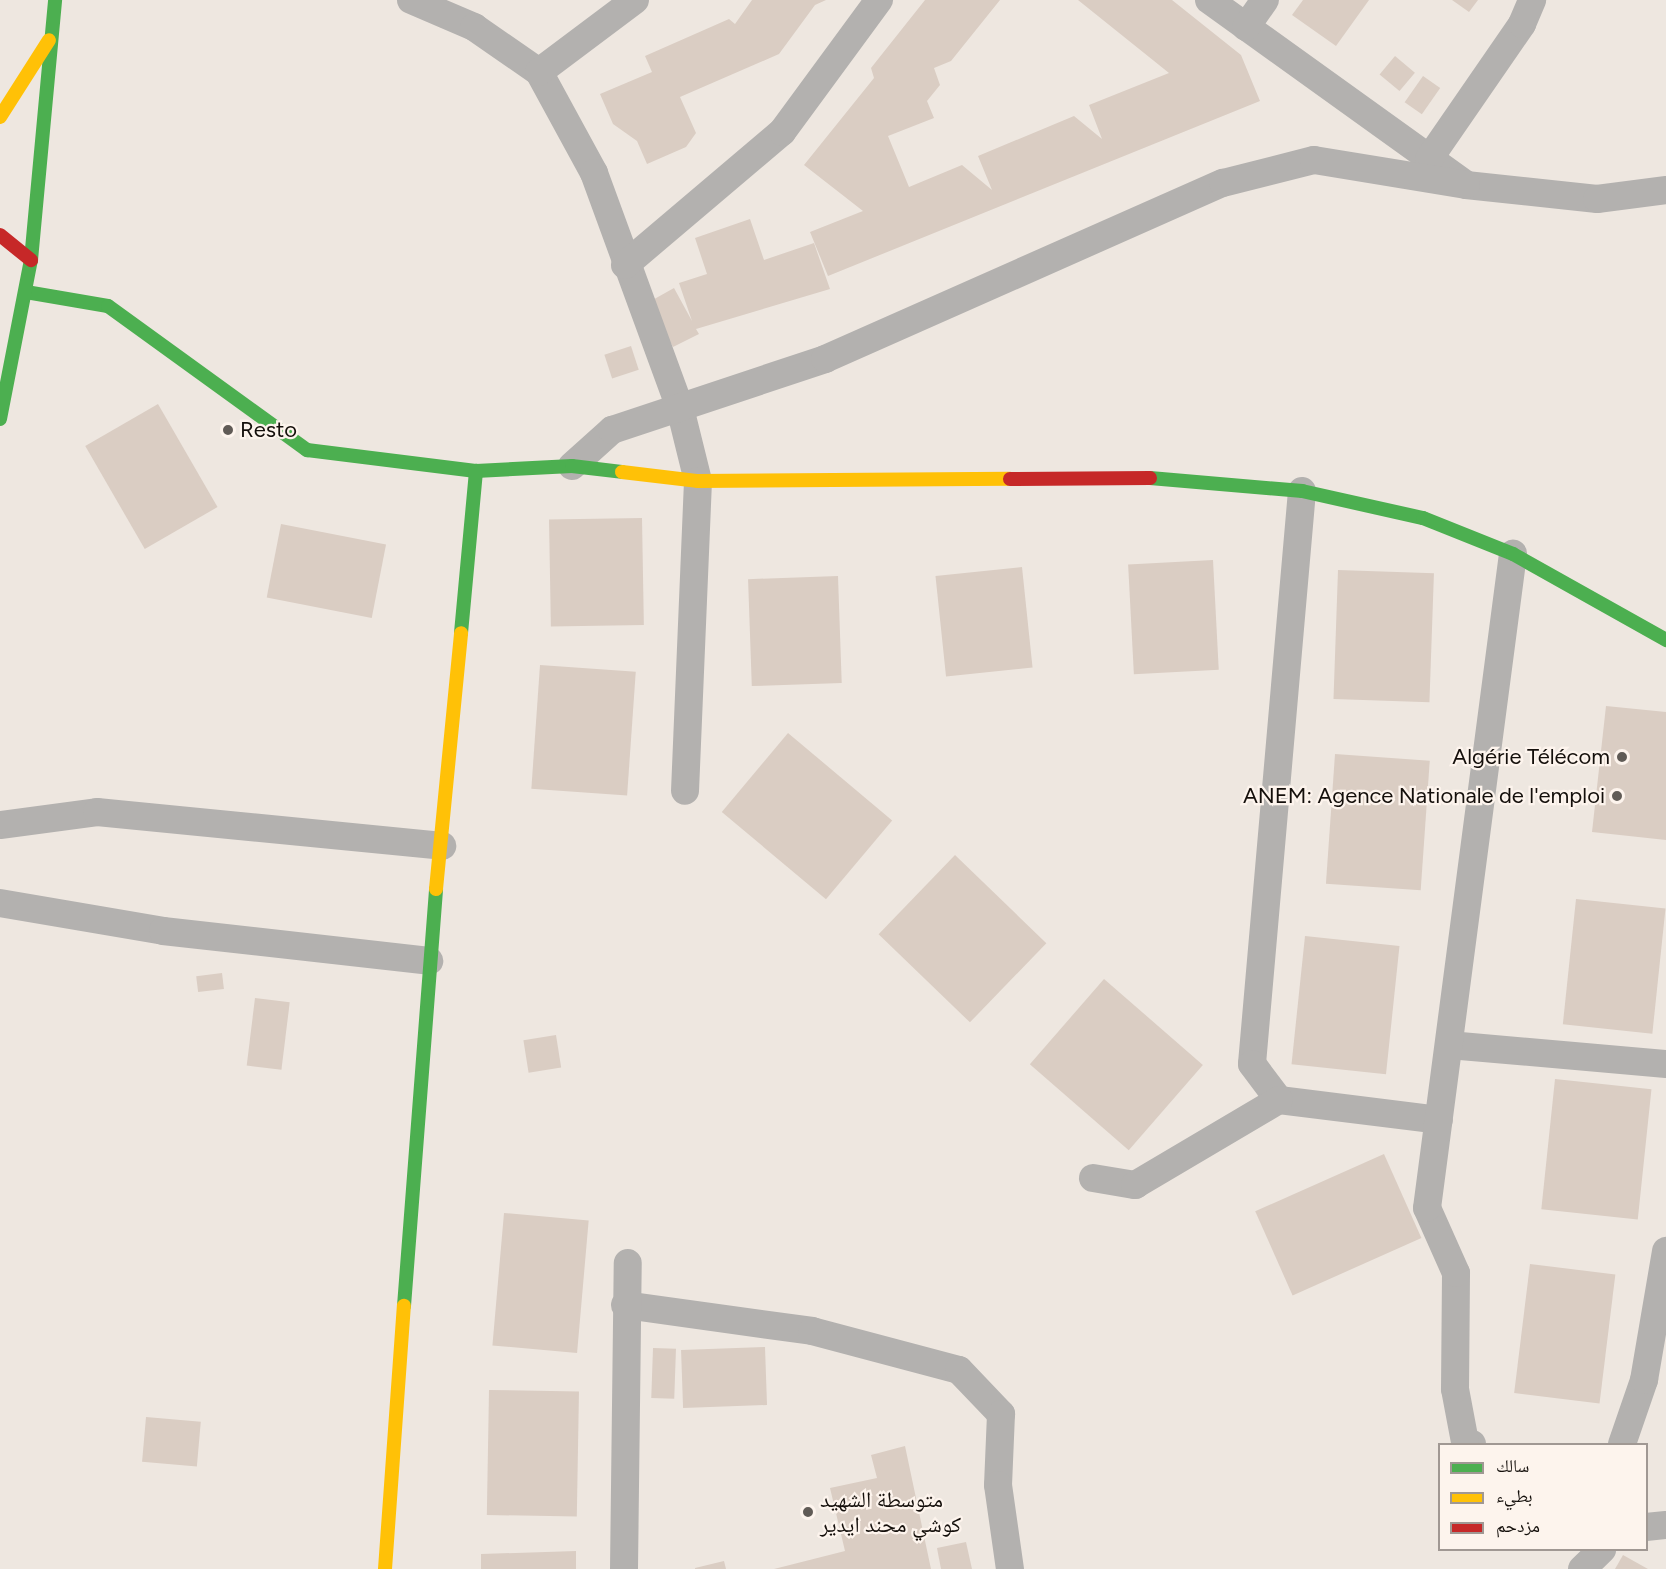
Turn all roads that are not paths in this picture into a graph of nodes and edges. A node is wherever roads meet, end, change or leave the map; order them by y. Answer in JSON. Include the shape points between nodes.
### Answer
{"nodes":[{"id":1,"x":55,"y":0,"type":"edge"},
{"id":2,"x":411,"y":0,"type":"edge"},
{"id":3,"x":635,"y":0,"type":"edge"},
{"id":4,"x":879,"y":0,"type":"edge"},
{"id":5,"x":1209,"y":0,"type":"edge"},
{"id":6,"x":1265,"y":0,"type":"edge"},
{"id":7,"x":1532,"y":0,"type":"edge"},
{"id":8,"x":1246,"y":27,"type":"junction"},
{"id":9,"x":52,"y":36,"type":"junction"},
{"id":10,"x":539,"y":72,"type":"junction"},
{"id":11,"x":0,"y":117,"type":"edge"},
{"id":12,"x":1429,"y":159,"type":"junction"},
{"id":13,"x":1466,"y":185,"type":"junction"},
{"id":14,"x":1666,"y":190,"type":"edge"},
{"id":15,"x":0,"y":235,"type":"edge"},
{"id":16,"x":31,"y":260,"type":"junction"},
{"id":17,"x":625,"y":266,"type":"junction"},
{"id":18,"x":26,"y":292,"type":"junction"},
{"id":19,"x":20,"y":324,"type":"junction"},
{"id":20,"x":0,"y":338,"type":"edge"},
{"id":21,"x":680,"y":408,"type":"junction"},
{"id":22,"x":0,"y":419,"type":"edge"},
{"id":23,"x":572,"y":466,"type":"junction"},
{"id":24,"x":476,"y":471,"type":"junction"},
{"id":25,"x":698,"y":481,"type":"junction"},
{"id":26,"x":1302,"y":491,"type":"junction"},
{"id":27,"x":1513,"y":554,"type":"junction"},
{"id":28,"x":1666,"y":640,"type":"edge"},
{"id":29,"x":684,"y":791,"type":"dead end"},
{"id":30,"x":0,"y":825,"type":"edge"},
{"id":31,"x":442,"y":846,"type":"junction"},
{"id":32,"x":0,"y":903,"type":"edge"},
{"id":33,"x":429,"y":961,"type":"junction"},
{"id":34,"x":1449,"y":1045,"type":"junction"},
{"id":35,"x":1666,"y":1064,"type":"edge"},
{"id":36,"x":1279,"y":1100,"type":"junction"},
{"id":37,"x":1439,"y":1120,"type":"junction"},
{"id":38,"x":1093,"y":1178,"type":"dead end"},
{"id":39,"x":1666,"y":1251,"type":"edge"},
{"id":40,"x":628,"y":1263,"type":"dead end"},
{"id":41,"x":625,"y":1305,"type":"junction"},
{"id":42,"x":1468,"y":1443,"type":"edge"},
{"id":43,"x":1622,"y":1443,"type":"edge"},
{"id":44,"x":1601,"y":1551,"type":"edge"},
{"id":45,"x":385,"y":1569,"type":"edge"},
{"id":46,"x":624,"y":1569,"type":"edge"},
{"id":47,"x":1010,"y":1569,"type":"edge"},
{"id":48,"x":1582,"y":1569,"type":"edge"}],
"edges":[{"from":1,"to":9,"type":"street"},
{"from":2,"to":10,"type":"street","via":[[474,27]]},
{"from":3,"to":10,"type":"street"},
{"from":4,"to":17,"type":"street","via":[[782,132]]},
{"from":5,"to":8,"type":"street"},
{"from":6,"to":8,"type":"street"},
{"from":7,"to":12,"type":"street","via":[[1522,24]]},
{"from":8,"to":12,"type":"street"},
{"from":9,"to":11,"type":"street"},
{"from":9,"to":16,"type":"street"},
{"from":10,"to":17,"type":"street","via":[[594,173]]},
{"from":12,"to":13,"type":"street"},
{"from":13,"to":14,"type":"street","via":[[1597,199]]},
{"from":13,"to":21,"type":"street","via":[[1314,160],[1223,183],[825,359]]},
{"from":15,"to":16,"type":"street"},
{"from":16,"to":18,"type":"street"},
{"from":17,"to":21,"type":"street"},
{"from":18,"to":19,"type":"street"},
{"from":18,"to":24,"type":"street","via":[[108,306],[307,450]]},
{"from":19,"to":20,"type":"street"},
{"from":19,"to":22,"type":"street"},
{"from":21,"to":23,"type":"street","via":[[612,430]]},
{"from":21,"to":25,"type":"street"},
{"from":23,"to":24,"type":"street"},
{"from":23,"to":25,"type":"street"},
{"from":24,"to":31,"type":"street"},
{"from":25,"to":26,"type":"street","via":[[1147,478]]},
{"from":25,"to":29,"type":"street"},
{"from":26,"to":27,"type":"street","via":[[1423,518]]},
{"from":26,"to":36,"type":"street","via":[[1252,1064]]},
{"from":27,"to":28,"type":"street"},
{"from":27,"to":34,"type":"street"},
{"from":30,"to":31,"type":"street","via":[[97,812]]},
{"from":31,"to":33,"type":"street"},
{"from":32,"to":33,"type":"street","via":[[163,931]]},
{"from":33,"to":45,"type":"street"},
{"from":34,"to":35,"type":"street"},
{"from":34,"to":37,"type":"street"},
{"from":36,"to":37,"type":"street"},
{"from":36,"to":38,"type":"street","via":[[1135,1185]]},
{"from":37,"to":42,"type":"street","via":[[1427,1208],[1456,1273],[1455,1389],[1465,1442]]},
{"from":39,"to":43,"type":"street","via":[[1644,1380]]},
{"from":40,"to":41,"type":"street"},
{"from":41,"to":46,"type":"street"},
{"from":41,"to":47,"type":"street","via":[[812,1331],[959,1370],[1001,1414],[998,1485]]},
{"from":44,"to":48,"type":"street"}]}
